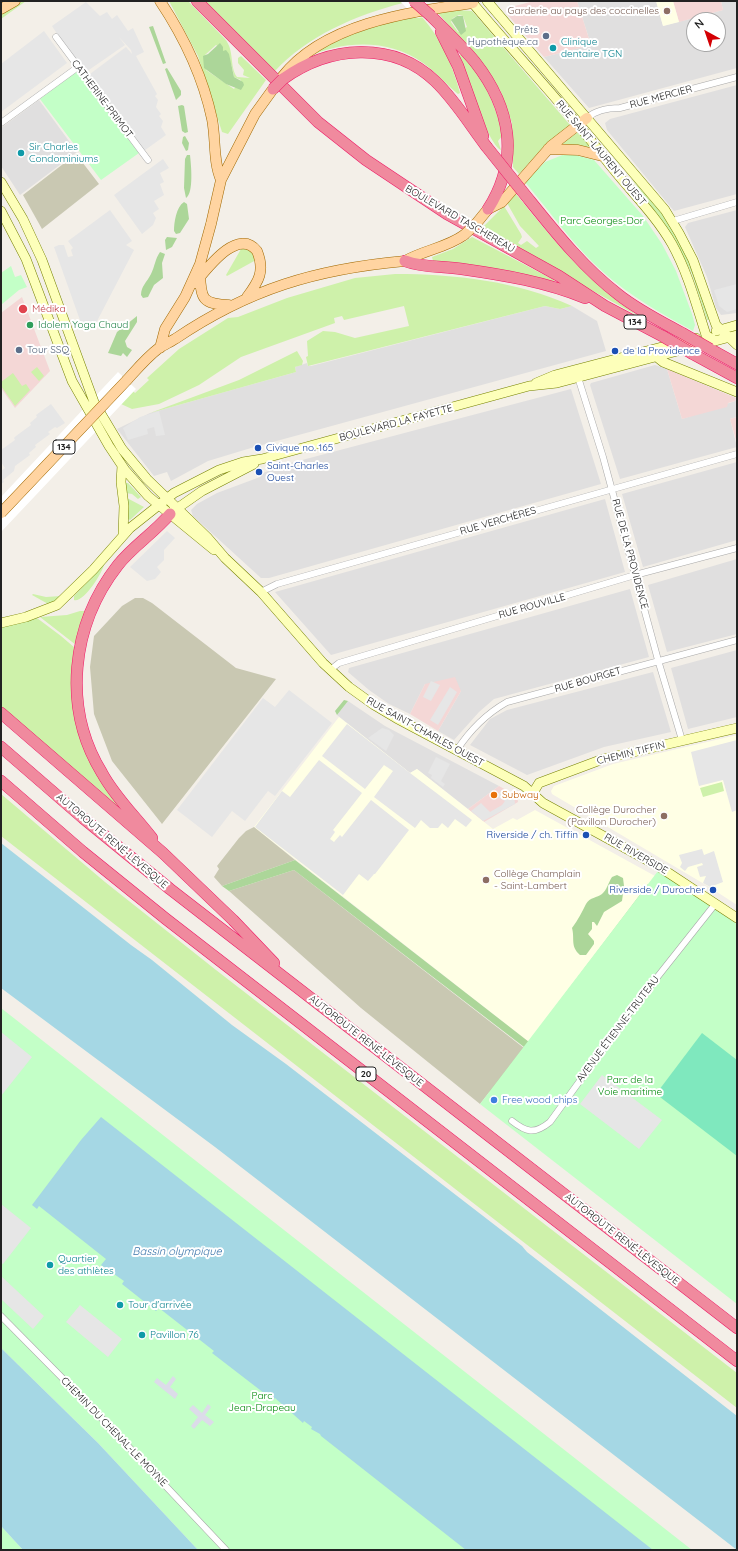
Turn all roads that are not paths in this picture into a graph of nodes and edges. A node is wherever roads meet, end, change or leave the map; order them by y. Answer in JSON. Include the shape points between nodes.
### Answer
{"nodes":[{"id":1,"x":14,"y":1,"type":"edge"},
{"id":2,"x":160,"y":1,"type":"edge"},
{"id":3,"x":197,"y":1,"type":"edge"},
{"id":4,"x":414,"y":1,"type":"edge"},
{"id":5,"x":486,"y":1,"type":"edge"},
{"id":6,"x":472,"y":2,"type":"edge"},
{"id":7,"x":1,"y":9,"type":"edge"},
{"id":8,"x":432,"y":9,"type":"edge"},
{"id":9,"x":56,"y":37,"type":"dead end"},
{"id":10,"x":78,"y":67,"type":"junction"},
{"id":11,"x":737,"y":77,"type":"edge"},
{"id":12,"x":282,"y":78,"type":"junction"},
{"id":13,"x":273,"y":89,"type":"joint"},
{"id":14,"x":586,"y":118,"type":"junction"},
{"id":15,"x":1,"y":123,"type":"edge"},
{"id":16,"x":578,"y":125,"type":"junction"},
{"id":17,"x":486,"y":146,"type":"junction"},
{"id":18,"x":548,"y":149,"type":"junction"},
{"id":19,"x":602,"y":156,"type":"junction"},
{"id":20,"x":148,"y":160,"type":"dead end"},
{"id":21,"x":221,"y":180,"type":"junction"},
{"id":22,"x":1,"y":182,"type":"edge"},
{"id":23,"x":737,"y":202,"type":"edge"},
{"id":24,"x":488,"y":209,"type":"junction"},
{"id":25,"x":1,"y":210,"type":"edge"},
{"id":26,"x":672,"y":221,"type":"junction"},
{"id":27,"x":405,"y":261,"type":"junction"},
{"id":28,"x":200,"y":264,"type":"junction"},
{"id":29,"x":200,"y":276,"type":"junction"},
{"id":30,"x":188,"y":290,"type":"junction"},
{"id":31,"x":247,"y":297,"type":"junction"},
{"id":32,"x":230,"y":305,"type":"junction"},
{"id":33,"x":606,"y":306,"type":"junction"},
{"id":34,"x":737,"y":325,"type":"edge"},
{"id":35,"x":720,"y":330,"type":"junction"},
{"id":36,"x":706,"y":335,"type":"junction"},
{"id":37,"x":733,"y":336,"type":"edge"},
{"id":38,"x":712,"y":345,"type":"junction"},
{"id":39,"x":737,"y":345,"type":"edge"},
{"id":40,"x":160,"y":348,"type":"junction"},
{"id":41,"x":656,"y":353,"type":"junction"},
{"id":42,"x":737,"y":364,"type":"edge"},
{"id":43,"x":577,"y":373,"type":"junction"},
{"id":44,"x":737,"y":378,"type":"edge"},
{"id":45,"x":737,"y":392,"type":"edge"},
{"id":46,"x":737,"y":454,"type":"edge"},
{"id":47,"x":262,"y":459,"type":"junction"},
{"id":48,"x":122,"y":466,"type":"junction"},
{"id":49,"x":612,"y":489,"type":"junction"},
{"id":50,"x":166,"y":499,"type":"junction"},
{"id":51,"x":158,"y":506,"type":"junction"},
{"id":52,"x":173,"y":511,"type":"junction"},
{"id":53,"x":1,"y":513,"type":"edge"},
{"id":54,"x":123,"y":535,"type":"junction"},
{"id":55,"x":737,"y":548,"type":"edge"},
{"id":56,"x":635,"y":575,"type":"junction"},
{"id":57,"x":261,"y":592,"type":"junction"},
{"id":58,"x":1,"y":623,"type":"edge"},
{"id":59,"x":737,"y":640,"type":"edge"},
{"id":60,"x":658,"y":660,"type":"junction"},
{"id":61,"x":330,"y":670,"type":"junction"},
{"id":62,"x":1,"y":713,"type":"edge"},
{"id":63,"x":737,"y":728,"type":"edge"},
{"id":64,"x":682,"y":740,"type":"junction"},
{"id":65,"x":1,"y":747,"type":"edge"},
{"id":66,"x":457,"y":750,"type":"junction"},
{"id":67,"x":1,"y":781,"type":"edge"},
{"id":68,"x":533,"y":793,"type":"junction"},
{"id":69,"x":163,"y":853,"type":"junction"},
{"id":70,"x":716,"y":903,"type":"junction"},
{"id":71,"x":737,"y":918,"type":"edge"},
{"id":72,"x":301,"y":991,"type":"junction"},
{"id":73,"x":512,"y":1121,"type":"dead end"},
{"id":74,"x":1,"y":1316,"type":"edge"},
{"id":75,"x":737,"y":1328,"type":"edge"},
{"id":76,"x":737,"y":1361,"type":"edge"},
{"id":77,"x":226,"y":1550,"type":"edge"}],
"edges":[{"from":1,"to":7,"type":"main road"},
{"from":2,"to":21,"type":"main road","via":[[186,45],[203,89],[214,135],[216,169]]},
{"from":3,"to":33,"type":"highway","name":"BOULEVARD TASCHEREAU","via":[[313,117],[366,160],[437,208],[559,276]]},
{"from":4,"to":8,"type":"highway","bridge":true},
{"from":5,"to":6,"type":"street"},
{"from":5,"to":14,"type":"street","name":"RUE SAINT-LAURENT OUEST"},
{"from":6,"to":8,"type":"main road"},
{"from":6,"to":16,"type":"street","name":"RUE SAINT-LAURENT OUEST"},
{"from":8,"to":12,"type":"main road","via":[[386,18],[340,35],[297,61]]},
{"from":8,"to":17,"type":"highway","via":[[454,57]]},
{"from":8,"to":24,"type":"highway","via":[[479,68],[494,91],[503,112],[508,132],[507,160],[502,182]]},
{"from":9,"to":10,"type":"street","name":"CATHERINE-PRIMOT"},
{"from":10,"to":15,"type":"street"},
{"from":10,"to":20,"type":"street","name":"CATHERINE-PRIMOT"},
{"from":11,"to":14,"type":"street","name":"RUE MERCIER","via":[[620,108],[611,108],[593,113]]},
{"from":12,"to":13,"type":"highway","bridge":true},
{"from":12,"to":17,"type":"highway","via":[[314,61],[334,54],[362,51],[391,56],[418,68],[435,81]]},
{"from":13,"to":21,"type":"main road","via":[[255,114]]},
{"from":14,"to":16,"type":"main road"},
{"from":14,"to":26,"type":"street","name":"RUE SAINT-LAURENT OUEST","via":[[656,198]]},
{"from":16,"to":18,"type":"main road"},
{"from":16,"to":19,"type":"street","name":"RUE SAINT-LAURENT OUEST"},
{"from":17,"to":38,"type":"highway","number":"134","bridge":true,"via":[[568,247],[599,278],[638,309],[682,333]]},
{"from":18,"to":19,"type":"main road","via":[[578,150]]},
{"from":18,"to":24,"type":"main road","via":[[502,202]]},
{"from":19,"to":36,"type":"street","name":"RUE SAINT-LAURENT OUEST","via":[[647,209],[671,243],[693,291]]},
{"from":21,"to":28,"type":"main road"},
{"from":22,"to":50,"type":"street","name":"RUE SAINT-CHARLES OUEST","via":[[42,260],[97,407],[125,453]]},
{"from":23,"to":26,"type":"street"},
{"from":24,"to":27,"type":"main road","bridge":true,"via":[[464,235],[448,245]]},
{"from":25,"to":48,"type":"street","name":"RUE SAINT-CHARLES OUEST","via":[[26,259],[72,381]]},
{"from":26,"to":35,"type":"street","name":"RUE SAINT-LAURENT OUEST","via":[[693,260],[714,322]]},
{"from":27,"to":31,"type":"main road","number":"134","via":[[323,273],[283,283]]},
{"from":27,"to":33,"type":"highway","via":[[418,266],[460,268],[516,278]]},
{"from":28,"to":29,"type":"main road"},
{"from":28,"to":30,"type":"main road"},
{"from":29,"to":30,"type":"main road"},
{"from":29,"to":31,"type":"main road","via":[[226,250],[238,245],[250,245],[258,253],[260,270],[258,281]]},
{"from":29,"to":32,"type":"main road","via":[[201,293],[206,300],[214,304]]},
{"from":30,"to":40,"type":"main road","via":[[165,329]]},
{"from":31,"to":32,"type":"main road","number":"134"},
{"from":32,"to":40,"type":"main road","number":"134"},
{"from":33,"to":44,"type":"highway","name":"BOULEVARD TASCHEREAU","number":"134","bridge":true},
{"from":34,"to":35,"type":"street","name":"BOULEVARD LA FAYETTE"},
{"from":35,"to":36,"type":"street","name":"BOULEVARD LA FAYETTE"},
{"from":35,"to":37,"type":"street","name":"RUE SAINT-LAURENT OUEST"},
{"from":36,"to":38,"type":"street"},
{"from":36,"to":41,"type":"street","name":"BOULEVARD LA FAYETTE"},
{"from":37,"to":38,"type":"street","name":"BOULEVARD LA FAYETTE"},
{"from":37,"to":39,"type":"street"},
{"from":38,"to":41,"type":"street","name":"BOULEVARD LA FAYETTE"},
{"from":38,"to":42,"type":"highway","number":"134"},
{"from":40,"to":53,"type":"main road","number":"134","bridge":true,"via":[[126,380]]},
{"from":41,"to":43,"type":"street","name":"BOULEVARD LA FAYETTE"},
{"from":41,"to":45,"type":"street","via":[[665,363]]},
{"from":43,"to":47,"type":"street","name":"BOULEVARD LA FAYETTE","via":[[557,383],[529,386]]},
{"from":43,"to":49,"type":"street","name":"RUE DE LA PROVIDENCE"},
{"from":46,"to":49,"type":"street","name":"RUE VERCHÈRES"},
{"from":47,"to":50,"type":"street","name":"BOULEVARD LA FAYETTE","via":[[243,462],[210,473]]},
{"from":47,"to":52,"type":"street","name":"BOULEVARD LA FAYETTE","via":[[206,488]]},
{"from":48,"to":51,"type":"street","name":"RUE SAINT-CHARLES OUEST"},
{"from":48,"to":54,"type":"street"},
{"from":49,"to":56,"type":"street","name":"RUE DE LA PROVIDENCE"},
{"from":49,"to":57,"type":"street","name":"RUE VERCHÈRES","via":[[277,584]]},
{"from":50,"to":51,"type":"street","name":"BOULEVARD LA FAYETTE"},
{"from":50,"to":52,"type":"street","name":"RUE SAINT-CHARLES OUEST"},
{"from":51,"to":52,"type":"street","name":"RUE SAINT-CHARLES OUEST"},
{"from":51,"to":54,"type":"street","name":"BOULEVARD LA FAYETTE"},
{"from":52,"to":57,"type":"street","name":"RUE SAINT-CHARLES OUEST","via":[[202,542],[225,558]]},
{"from":52,"to":69,"type":"highway","via":[[125,556],[103,586],[83,635],[76,676],[81,723],[95,761],[114,792]]},
{"from":54,"to":58,"type":"street","name":"BOULEVARD LA FAYETTE","via":[[57,606]]},
{"from":55,"to":56,"type":"street","name":"RUE ROUVILLE"},
{"from":56,"to":60,"type":"street","name":"RUE DE LA PROVIDENCE"},
{"from":56,"to":61,"type":"street","name":"RUE ROUVILLE","via":[[337,663]]},
{"from":57,"to":61,"type":"street","name":"RUE SAINT-CHARLES OUEST"},
{"from":59,"to":60,"type":"street","name":"RUE BOURGET"},
{"from":60,"to":64,"type":"street","name":"RUE DE LA PROVIDENCE"},
{"from":60,"to":66,"type":"street","name":"RUE BOURGET","via":[[507,702],[494,709],[478,724]]},
{"from":61,"to":66,"type":"street","name":"RUE SAINT-CHARLES OUEST","via":[[374,705]]},
{"from":62,"to":69,"type":"highway"},
{"from":63,"to":64,"type":"street","name":"CHEMIN TIFFIN"},
{"from":64,"to":68,"type":"street","name":"CHEMIN TIFFIN","via":[[597,760],[539,782]]},
{"from":65,"to":72,"type":"highway","name":"AUTOROUTE RENÉ-LÉVESQUE","number":"20","via":[[128,855]]},
{"from":66,"to":68,"type":"street","name":"RUE SAINT-CHARLES OUEST"},
{"from":67,"to":76,"type":"highway","number":"20","via":[[172,924]]},
{"from":68,"to":70,"type":"street","name":"RUE RIVERSIDE","via":[[547,805],[658,866]]},
{"from":69,"to":72,"type":"highway","via":[[233,920]]},
{"from":70,"to":71,"type":"street","name":"RUE RIVERSIDE"},
{"from":70,"to":73,"type":"street","name":"AVENUE ÉTIENNE-TRUTEAU","via":[[632,1009],[550,1122],[542,1128],[529,1131]]},
{"from":72,"to":75,"type":"highway","name":"AUTOROUTE RENÉ-LÉVESQUE","number":"20"},
{"from":74,"to":77,"type":"street","name":"CHEMIN DU CHENAL-LE MOYNE"}]}
